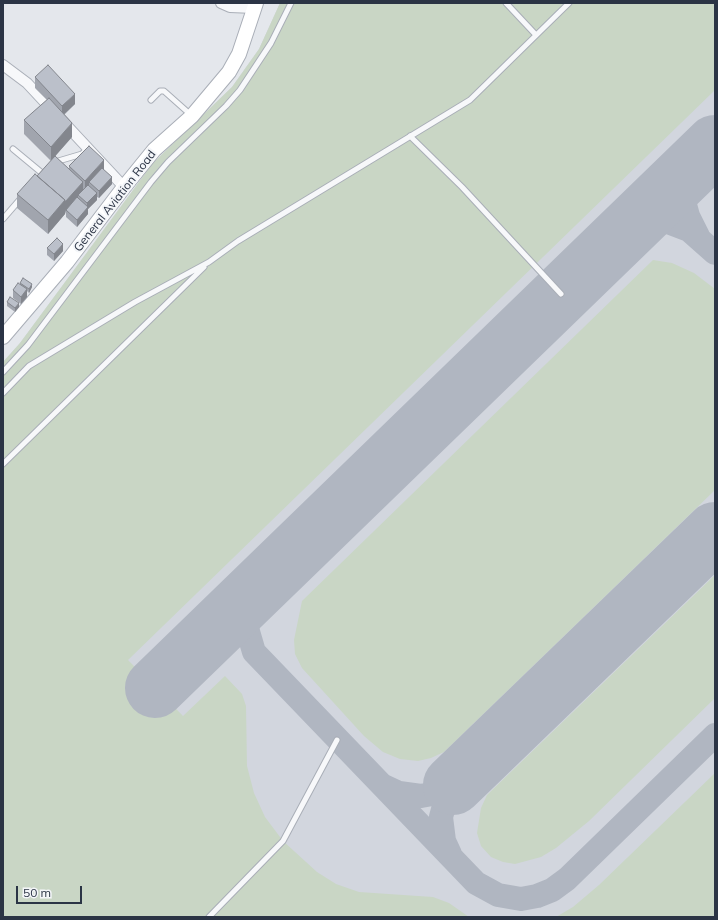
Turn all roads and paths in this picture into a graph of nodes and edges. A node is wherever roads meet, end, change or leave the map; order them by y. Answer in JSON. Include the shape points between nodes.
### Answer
{"nodes":[{"id":1,"x":221,"y":3,"type":"edge"},
{"id":2,"x":291,"y":3,"type":"edge"},
{"id":3,"x":506,"y":3,"type":"edge"},
{"id":4,"x":569,"y":3,"type":"edge"},
{"id":5,"x":255,"y":5,"type":"edge"},
{"id":6,"x":536,"y":35,"type":"junction"},
{"id":7,"x":3,"y":65,"type":"edge"},
{"id":8,"x":151,"y":100,"type":"dead end"},
{"id":9,"x":192,"y":116,"type":"junction"},
{"id":10,"x":410,"y":136,"type":"junction"},
{"id":11,"x":88,"y":148,"type":"junction"},
{"id":12,"x":13,"y":149,"type":"dead end"},
{"id":13,"x":51,"y":165,"type":"edge"},
{"id":14,"x":37,"y":179,"type":"edge"},
{"id":15,"x":124,"y":186,"type":"junction"},
{"id":16,"x":27,"y":190,"type":"edge"},
{"id":17,"x":3,"y":219,"type":"edge"},
{"id":18,"x":209,"y":262,"type":"junction"},
{"id":19,"x":562,"y":294,"type":"dead end"},
{"id":20,"x":3,"y":337,"type":"edge"},
{"id":21,"x":3,"y":372,"type":"edge"},
{"id":22,"x":3,"y":393,"type":"edge"},
{"id":23,"x":3,"y":464,"type":"edge"},
{"id":24,"x":337,"y":740,"type":"dead end"},
{"id":25,"x":208,"y":917,"type":"edge"}],
"edges":[{"from":1,"to":5,"type":"street","via":[[230,7]]},
{"from":2,"to":21,"type":"lane","via":[[271,43],[240,90],[155,177],[28,345]]},
{"from":3,"to":6,"type":"lane"},
{"from":4,"to":6,"type":"lane"},
{"from":5,"to":9,"type":"main road","name":"General Aviation Road","via":[[239,54],[229,72]]},
{"from":6,"to":10,"type":"lane","via":[[470,100]]},
{"from":7,"to":11,"type":"street","via":[[27,83]]},
{"from":8,"to":9,"type":"lane","via":[[164,91]]},
{"from":9,"to":15,"type":"main road","name":"General Aviation Road","via":[[154,150]]},
{"from":10,"to":18,"type":"lane","via":[[238,241]]},
{"from":10,"to":19,"type":"lane","via":[[462,187]]},
{"from":11,"to":13,"type":"lane","via":[[82,154],[55,161]]},
{"from":11,"to":15,"type":"street"},
{"from":12,"to":14,"type":"lane","via":[[44,171]]},
{"from":15,"to":20,"type":"main road","name":"General Aviation Road","via":[[67,262]]},
{"from":16,"to":17,"type":"lane"},
{"from":18,"to":22,"type":"lane","via":[[135,302],[30,366]]},
{"from":18,"to":23,"type":"lane"},
{"from":24,"to":25,"type":"lane","via":[[283,841]]}]}
